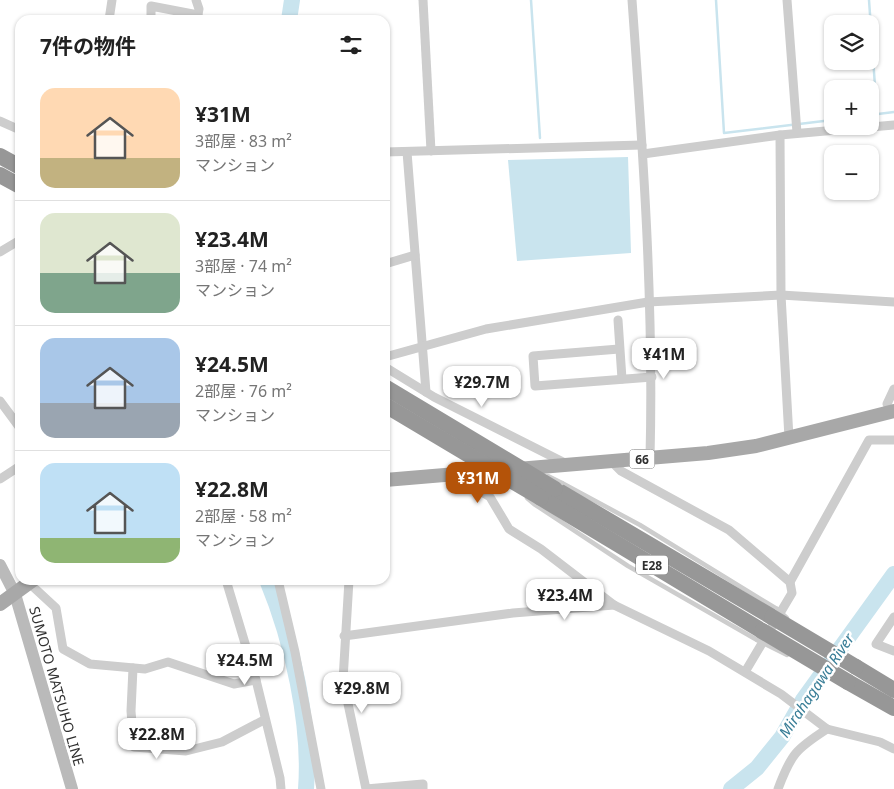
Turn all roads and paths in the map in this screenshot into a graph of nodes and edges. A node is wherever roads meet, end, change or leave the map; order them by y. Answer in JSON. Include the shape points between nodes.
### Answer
{"nodes":[{"id":1,"x":112,"y":0,"type":"edge"},
{"id":2,"x":196,"y":0,"type":"edge"},
{"id":3,"x":423,"y":0,"type":"edge"},
{"id":4,"x":632,"y":0,"type":"edge"},
{"id":5,"x":787,"y":0,"type":"edge"},
{"id":6,"x":109,"y":15,"type":"edge"},
{"id":7,"x":151,"y":15,"type":"edge"},
{"id":8,"x":189,"y":15,"type":"edge"},
{"id":9,"x":198,"y":15,"type":"edge"},
{"id":10,"x":0,"y":121,"type":"edge"},
{"id":11,"x":894,"y":125,"type":"edge"},
{"id":12,"x":15,"y":128,"type":"edge"},
{"id":13,"x":796,"y":133,"type":"junction"},
{"id":14,"x":780,"y":135,"type":"junction"},
{"id":15,"x":643,"y":149,"type":"junction"},
{"id":16,"x":431,"y":151,"type":"junction"},
{"id":17,"x":390,"y":152,"type":"edge"},
{"id":18,"x":408,"y":152,"type":"junction"},
{"id":19,"x":0,"y":156,"type":"edge"},
{"id":20,"x":15,"y":165,"type":"edge"},
{"id":21,"x":0,"y":174,"type":"edge"},
{"id":22,"x":15,"y":183,"type":"edge"},
{"id":23,"x":15,"y":243,"type":"edge"},
{"id":24,"x":0,"y":252,"type":"edge"},
{"id":25,"x":415,"y":255,"type":"junction"},
{"id":26,"x":390,"y":262,"type":"edge"},
{"id":27,"x":781,"y":295,"type":"junction"},
{"id":28,"x":648,"y":302,"type":"junction"},
{"id":29,"x":894,"y":302,"type":"edge"},
{"id":30,"x":618,"y":320,"type":"dead end"},
{"id":31,"x":422,"y":347,"type":"junction"},
{"id":32,"x":619,"y":349,"type":"junction"},
{"id":33,"x":390,"y":356,"type":"edge"},
{"id":34,"x":390,"y":370,"type":"edge"},
{"id":35,"x":652,"y":377,"type":"junction"},
{"id":36,"x":622,"y":380,"type":"junction"},
{"id":37,"x":894,"y":389,"type":"edge"},
{"id":38,"x":390,"y":390,"type":"edge"},
{"id":39,"x":426,"y":392,"type":"junction"},
{"id":40,"x":0,"y":401,"type":"edge"},
{"id":41,"x":390,"y":408,"type":"edge"},
{"id":42,"x":890,"y":408,"type":"edge"},
{"id":43,"x":15,"y":421,"type":"edge"},
{"id":44,"x":789,"y":438,"type":"junction"},
{"id":45,"x":894,"y":440,"type":"edge"},
{"id":46,"x":650,"y":458,"type":"junction"},
{"id":47,"x":612,"y":462,"type":"junction"},
{"id":48,"x":570,"y":466,"type":"junction"},
{"id":49,"x":15,"y":469,"type":"edge"},
{"id":50,"x":451,"y":474,"type":"junction"},
{"id":51,"x":0,"y":479,"type":"edge"},
{"id":52,"x":390,"y":480,"type":"edge"},
{"id":53,"x":0,"y":565,"type":"edge"},
{"id":54,"x":790,"y":582,"type":"junction"},
{"id":55,"x":26,"y":585,"type":"edge"},
{"id":56,"x":35,"y":585,"type":"edge"},
{"id":57,"x":228,"y":585,"type":"edge"},
{"id":58,"x":279,"y":585,"type":"edge"},
{"id":59,"x":349,"y":585,"type":"edge"},
{"id":60,"x":15,"y":594,"type":"junction"},
{"id":61,"x":0,"y":604,"type":"edge"},
{"id":62,"x":614,"y":605,"type":"junction"},
{"id":63,"x":894,"y":617,"type":"edge"},
{"id":64,"x":344,"y":636,"type":"junction"},
{"id":65,"x":760,"y":636,"type":"junction"},
{"id":66,"x":894,"y":651,"type":"edge"},
{"id":67,"x":793,"y":658,"type":"dead end"},
{"id":68,"x":810,"y":667,"type":"dead end"},
{"id":69,"x":133,"y":668,"type":"junction"},
{"id":70,"x":745,"y":672,"type":"junction"},
{"id":71,"x":850,"y":678,"type":"junction"},
{"id":72,"x":256,"y":680,"type":"junction"},
{"id":73,"x":894,"y":690,"type":"edge"},
{"id":74,"x":894,"y":708,"type":"edge"},
{"id":75,"x":264,"y":720,"type":"junction"},
{"id":76,"x":827,"y":729,"type":"junction"},
{"id":77,"x":894,"y":750,"type":"edge"},
{"id":78,"x":72,"y":789,"type":"edge"},
{"id":79,"x":281,"y":789,"type":"edge"},
{"id":80,"x":320,"y":789,"type":"edge"},
{"id":81,"x":423,"y":789,"type":"edge"},
{"id":82,"x":778,"y":789,"type":"edge"}],
"edges":[{"from":1,"to":6,"type":"street"},
{"from":2,"to":9,"type":"street"},
{"from":3,"to":16,"type":"street"},
{"from":4,"to":15,"type":"street"},
{"from":5,"to":13,"type":"street"},
{"from":7,"to":8,"type":"street","via":[[151,6]]},
{"from":10,"to":12,"type":"street"},
{"from":11,"to":13,"type":"street"},
{"from":13,"to":14,"type":"street"},
{"from":14,"to":15,"type":"street"},
{"from":14,"to":27,"type":"street"},
{"from":15,"to":16,"type":"street"},
{"from":15,"to":28,"type":"street"},
{"from":16,"to":18,"type":"street"},
{"from":17,"to":18,"type":"street"},
{"from":18,"to":25,"type":"street"},
{"from":19,"to":20,"type":"highway"},
{"from":21,"to":22,"type":"highway"},
{"from":23,"to":24,"type":"street"},
{"from":25,"to":26,"type":"street"},
{"from":25,"to":31,"type":"street"},
{"from":27,"to":28,"type":"street"},
{"from":27,"to":29,"type":"street"},
{"from":27,"to":44,"type":"street"},
{"from":28,"to":31,"type":"street","via":[[486,329]]},
{"from":28,"to":35,"type":"street"},
{"from":30,"to":32,"type":"street"},
{"from":31,"to":33,"type":"street"},
{"from":31,"to":39,"type":"street"},
{"from":32,"to":36,"type":"street"},
{"from":32,"to":36,"type":"street","via":[[533,356],[535,386]]},
{"from":34,"to":39,"type":"street"},
{"from":35,"to":36,"type":"street"},
{"from":35,"to":46,"type":"street"},
{"from":37,"to":42,"type":"street"},
{"from":38,"to":71,"type":"highway","number":"E28","bridge":true,"via":[[775,613],[823,649]]},
{"from":39,"to":48,"type":"street"},
{"from":40,"to":43,"type":"street"},
{"from":41,"to":65,"type":"highway","number":"E28","bridge":true},
{"from":42,"to":44,"type":"main road","number":"66"},
{"from":44,"to":46,"type":"main road","number":"66","via":[[708,453]]},
{"from":45,"to":54,"type":"street","via":[[869,440]]},
{"from":46,"to":47,"type":"main road","number":"66"},
{"from":47,"to":48,"type":"main road","number":"66"},
{"from":47,"to":54,"type":"street","via":[[621,471],[728,530]]},
{"from":48,"to":50,"type":"main road","number":"66"},
{"from":49,"to":51,"type":"street"},
{"from":50,"to":52,"type":"main road","number":"66"},
{"from":50,"to":62,"type":"street","via":[[490,497],[510,529]]},
{"from":53,"to":60,"type":"main road","name":"SUMOTO MATSUHO LINE"},
{"from":54,"to":70,"type":"street","via":[[792,593]]},
{"from":55,"to":60,"type":"main road"},
{"from":56,"to":69,"type":"street","via":[[56,608],[63,649],[90,664]]},
{"from":57,"to":72,"type":"street"},
{"from":58,"to":80,"type":"street"},
{"from":59,"to":64,"type":"street"},
{"from":60,"to":61,"type":"main road"},
{"from":60,"to":78,"type":"main road","name":"SUMOTO MATSUHO LINE"},
{"from":62,"to":64,"type":"street","via":[[513,613]]},
{"from":62,"to":70,"type":"street"},
{"from":63,"to":66,"type":"street","via":[[876,644]]},
{"from":64,"to":81,"type":"street","via":[[342,680],[366,789],[423,784]]},
{"from":65,"to":67,"type":"lane","bridge":true},
{"from":65,"to":71,"type":"highway","number":"E28","bridge":true},
{"from":68,"to":71,"type":"lane"},
{"from":69,"to":72,"type":"street","via":[[145,669],[168,662],[234,684]]},
{"from":69,"to":75,"type":"street","via":[[134,746],[186,750],[222,742]]},
{"from":70,"to":76,"type":"street"},
{"from":71,"to":73,"type":"highway","number":"E28"},
{"from":71,"to":74,"type":"highway","number":"E28"},
{"from":72,"to":75,"type":"street"},
{"from":75,"to":79,"type":"street"},
{"from":76,"to":77,"type":"street","via":[[880,742]]},
{"from":76,"to":82,"type":"street","via":[[800,747],[786,767]]}]}
